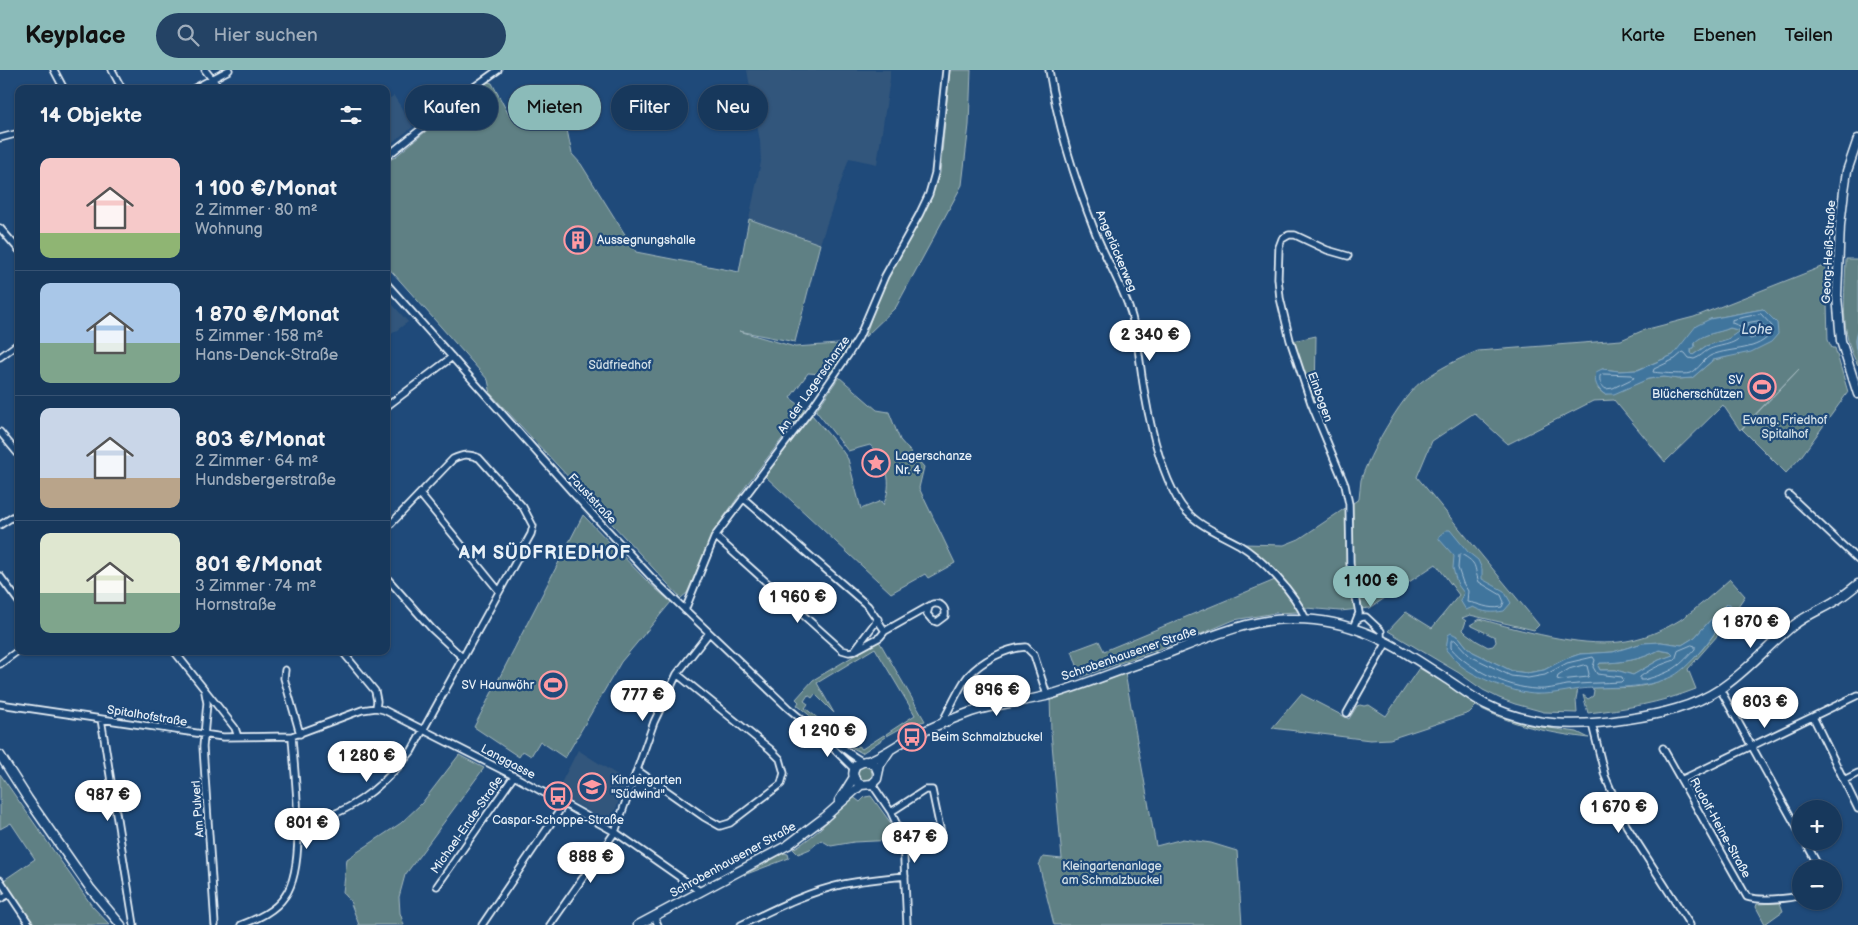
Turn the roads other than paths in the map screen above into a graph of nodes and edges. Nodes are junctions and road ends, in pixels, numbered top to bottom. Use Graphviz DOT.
graph roads {
  1 [pos="54,70"];
  2 [pos="112,70"];
  3 [pos="205,70"];
  4 [pos="229,70"];
  5 [pos="498,70"];
  6 [pos="946,70"];
  7 [pos="1049,70"];
  8 [pos="212,80"];
  9 [pos="62,85"];
  10 [pos="120,85"];
  11 [pos="201,85"];
  12 [pos="216,85"];
  13 [pos="15,135"];
  14 [pos="0,138"];
  15 [pos="1858,139"];
  16 [pos="390,153"];
  17 [pos="1,232"];
  18 [pos="15,246"];
  19 [pos="1348,256"];
  20 [pos="390,287"];
  21 [pos="15,346"];
  22 [pos="0,357"];
  23 [pos="452,357"];
  24 [pos="1858,394"];
  25 [pos="390,404"];
  26 [pos="0,432"];
  27 [pos="15,450"];
  28 [pos="420,494"];
  29 [pos="1789,495"];
  30 [pos="743,498"];
  31 [pos="15,516"];
  32 [pos="0,525"];
  33 [pos="390,525"];
  34 [pos="716,536"];
  35 [pos="1858,560"];
  36 [pos="0,576"];
  37 [pos="390,581"];
  38 [pos="1858,584"];
  39 [pos="499,591"];
  40 [pos="15,597"];
  41 [pos="929,607"];
  42 [pos="685,610"];
  43 [pos="878,619"];
  44 [pos="1306,619"];
  45 [pos="1355,624"];
  46 [pos="885,631"];
  47 [pos="709,633"];
  48 [pos="1384,641"];
  49 [pos="854,650"];
  50 [pos="15,653"];
  51 [pos="177,655"];
  52 [pos="345,655"];
  53 [pos="462,657"];
  54 [pos="0,664"];
  55 [pos="285,670"];
  56 [pos="677,674"];
  57 [pos="1720,689"];
  58 [pos="205,692"];
  59 [pos="1048,695"];
  60 [pos="1858,695"];
  61 [pos="0,704"];
  62 [pos="376,708"];
  63 [pos="1347,713"];
  64 [pos="1813,717"];
  65 [pos="101,719"];
  66 [pos="941,724"];
  67 [pos="1592,724"];
  68 [pos="424,730"];
  69 [pos="300,734"];
  70 [pos="819,734"];
  71 [pos="203,735"];
  72 [pos="292,736"];
  73 [pos="238,737"];
  74 [pos="1752,746"];
  75 [pos="1663,748"];
  76 [pos="890,750"];
  77 [pos="0,755"];
  78 [pos="865,761"];
  79 [pos="637,770"];
  80 [pos="878,772"];
  81 [pos="854,773"];
  82 [pos="1858,773"];
  83 [pos="514,776"];
  84 [pos="1681,780"];
  85 [pos="1844,780"];
  86 [pos="872,784"];
  87 [pos="861,785"];
  88 [pos="564,804"];
  89 [pos="834,808"];
  90 [pos="1858,809"];
  91 [pos="891,812"];
  92 [pos="1792,819"];
  93 [pos="297,822"];
  94 [pos="614,832"];
  95 [pos="938,842"];
  96 [pos="905,876"];
  97 [pos="0,880"];
  98 [pos="437,886"];
  99 [pos="701,892"];
  100 [pos="9,894"];
  101 [pos="1792,897"];
  102 [pos="0,899"];
  103 [pos="654,916"];
  104 [pos="30,925"];
  105 [pos="121,925"];
  106 [pos="134,925"];
  107 [pos="215,925"];
  108 [pos="240,925"];
  109 [pos="482,925"];
  110 [pos="550,925"];
  111 [pos="638,925"];
  112 [pos="658,925"];
  113 [pos="741,925"];
  114 [pos="907,925"];
  115 [pos="1690,925"];
  1 -- 9 [label="street"];
  2 -- 10 [label="street"];
  3 -- 8 [label="street"];
  4 -- 8 [label="street"];
  5 -- 16 [label="street"];
  6 -- 30 [label="street, An der Lagerschanze"];
  7 -- 44 [label="street, Angerläckerweg"];
  8 -- 11 [label="street"];
  8 -- 12 [label="street"];
  13 -- 14 [label="street"];
  15 -- 24 [label="street, Georg-Heiß-Straße"];
  17 -- 18 [label="street"];
  19 -- 45 [label="street, Einbogen"];
  20 -- 23 [label="street, Fauststraße"];
  21 -- 22 [label="street"];
  23 -- 25 [label="street"];
  23 -- 42 [label="street, Fauststraße"];
  26 -- 27 [label="street"];
  28 -- 33 [label="street"];
  28 -- 39 [label="street"];
  28 -- 39 [label="street"];
  29 -- 35 [label="street"];
  30 -- 34 [label="street, An der Lagerschanze"];
  30 -- 43 [label="street"];
  31 -- 32 [label="street"];
  34 -- 42 [label="street, An der Lagerschanze"];
  34 -- 49 [label="street"];
  36 -- 40 [label="street"];
  37 -- 53 [label="street"];
  38 -- 57 [label="street, Schrobenhausener Straße"];
  39 -- 53 [label="street"];
  41 -- 46 [label="street"];
  42 -- 47 [label="street, Fauststraße"];
  43 -- 46 [label="street"];
  43 -- 49 [label="street"];
  44 -- 45 [label="street, Schrobenhausener Straße"];
  44 -- 59 [label="street, Schrobenhausener Straße"];
  45 -- 48 [label="street, Schrobenhausener Straße"];
  45 -- 48 [label="street, Schrobenhausener Straße"];
  46 -- 49 [label="street"];
  47 -- 56 [label="street"];
  47 -- 70 [label="street, Fauststraße"];
  48 -- 63 [label="street"];
  48 -- 67 [label="street, Schrobenhausener Straße"];
  50 -- 54 [label="street"];
  51 -- 58 [label="street"];
  52 -- 62 [label="street"];
  53 -- 68 [label="street"];
  55 -- 69 [label="street"];
  56 -- 79 [label="street"];
  56 -- 79 [label="street"];
  57 -- 67 [label="street, Schrobenhausener Straße"];
  57 -- 74 [label="street"];
  58 -- 71 [label="street, Am Pulverl"];
  58 -- 73 [label="street"];
  59 -- 66 [label="street, Schrobenhausener Straße"];
  59 -- 66 [label="street"];
  60 -- 64 [label="street"];
  61 -- 65 [label="street, Spitalhofstraße"];
  62 -- 68 [label="street, Langgasse"];
  62 -- 69 [label="street"];
  64 -- 74 [label="street"];
  64 -- 85 [label="street"];
  65 -- 71 [label="street, Spitalhofstraße"];
  65 -- 106 [label="street"];
  66 -- 76 [label="street, Schrobenhausener Straße"];
  67 -- 115 [label="street"];
  68 -- 83 [label="street, Langgasse"];
  68 -- 93 [label="street"];
  69 -- 72 [label="street"];
  70 -- 78 [label="street, Fauststraße"];
  70 -- 81 [label="street, Fauststraße"];
  71 -- 73 [label="street, Spitalhofstraße"];
  71 -- 107 [label="street, Am Pulverl"];
  72 -- 73 [label="street, Spitalhofstraße"];
  72 -- 93 [label="street"];
  74 -- 84 [label="street"];
  74 -- 92 [label="street"];
  75 -- 84 [label="street, Rudolf-Heine-Straße"];
  76 -- 78 [label="street, Schrobenhausener Straße"];
  76 -- 80 [label="street"];
  77 -- 105 [label="street"];
  78 -- 80 [label="street"];
  78 -- 81 [label="street"];
  79 -- 94 [label="street"];
  80 -- 86 [label="street"];
  81 -- 87 [label="street"];
  81 -- 89 [label="street, Schrobenhausener Straße"];
  82 -- 85 [label="street"];
  83 -- 88 [label="street, Langgasse"];
  83 -- 98 [label="street, Michael-Ende-Straße"];
  84 -- 101 [label="street, Rudolf-Heine-Straße"];
  85 -- 90 [label="street"];
  86 -- 87 [label="street"];
  86 -- 91 [label="street"];
  87 -- 89 [label="street, Schrobenhausener Straße"];
  88 -- 94 [label="street, Langgasse"];
  88 -- 109 [label="street"];
  89 -- 99 [label="street, Schrobenhausener Straße"];
  91 -- 95 [label="street"];
  91 -- 96 [label="street"];
  93 -- 108 [label="street"];
  94 -- 99 [label="street, Langgasse"];
  94 -- 110 [label="street"];
  96 -- 113 [label="street"];
  96 -- 114 [label="street"];
  97 -- 100 [label="street"];
  99 -- 103 [label="street, Schrobenhausener Straße"];
  100 -- 102 [label="street"];
  100 -- 104 [label="street"];
  103 -- 111 [label="street, Schrobenhausener Straße"];
  103 -- 112 [label="street"];
}
